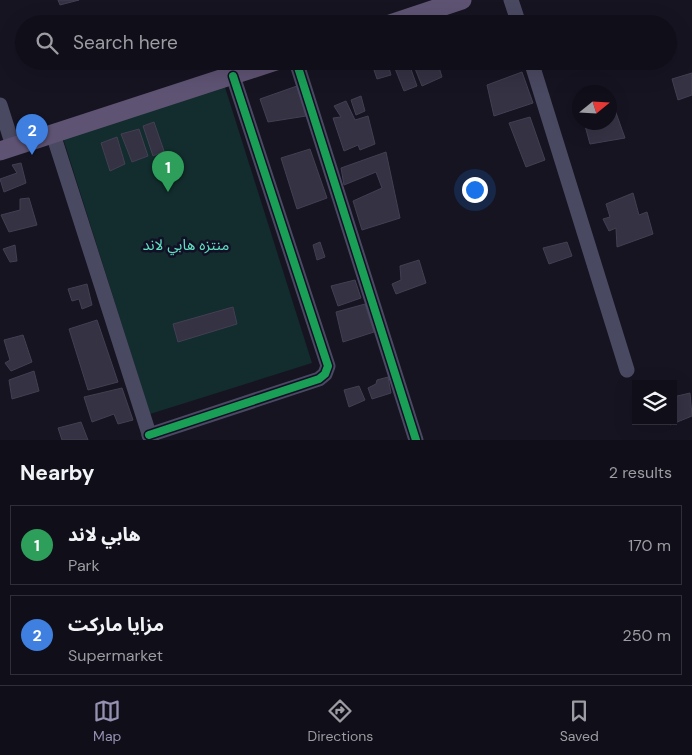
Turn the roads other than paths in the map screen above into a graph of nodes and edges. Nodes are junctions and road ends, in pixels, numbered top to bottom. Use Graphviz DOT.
graph roads {
  1 [pos="462,0"];
  2 [pos="512,0"];
  3 [pos="417,15"];
  4 [pos="516,15"];
  5 [pos="250,70"];
  6 [pos="299,70"];
  7 [pos="534,70"];
  8 [pos="233,76"];
  9 [pos="0,104"];
  10 [pos="52,134"];
  11 [pos="6,148"];
  12 [pos="627,370"];
  13 [pos="150,438"];
  14 [pos="416,440"];
  1 -- 3 [label="main road"];
  2 -- 4 [label="street"];
  5 -- 8 [label="main road"];
  6 -- 14 [label="street"];
  7 -- 12 [label="street"];
  8 -- 10 [label="main road"];
  8 -- 13 [label="street"];
  9 -- 11 [label="street"];
  10 -- 11 [label="main road"];
  10 -- 13 [label="street"];
}
